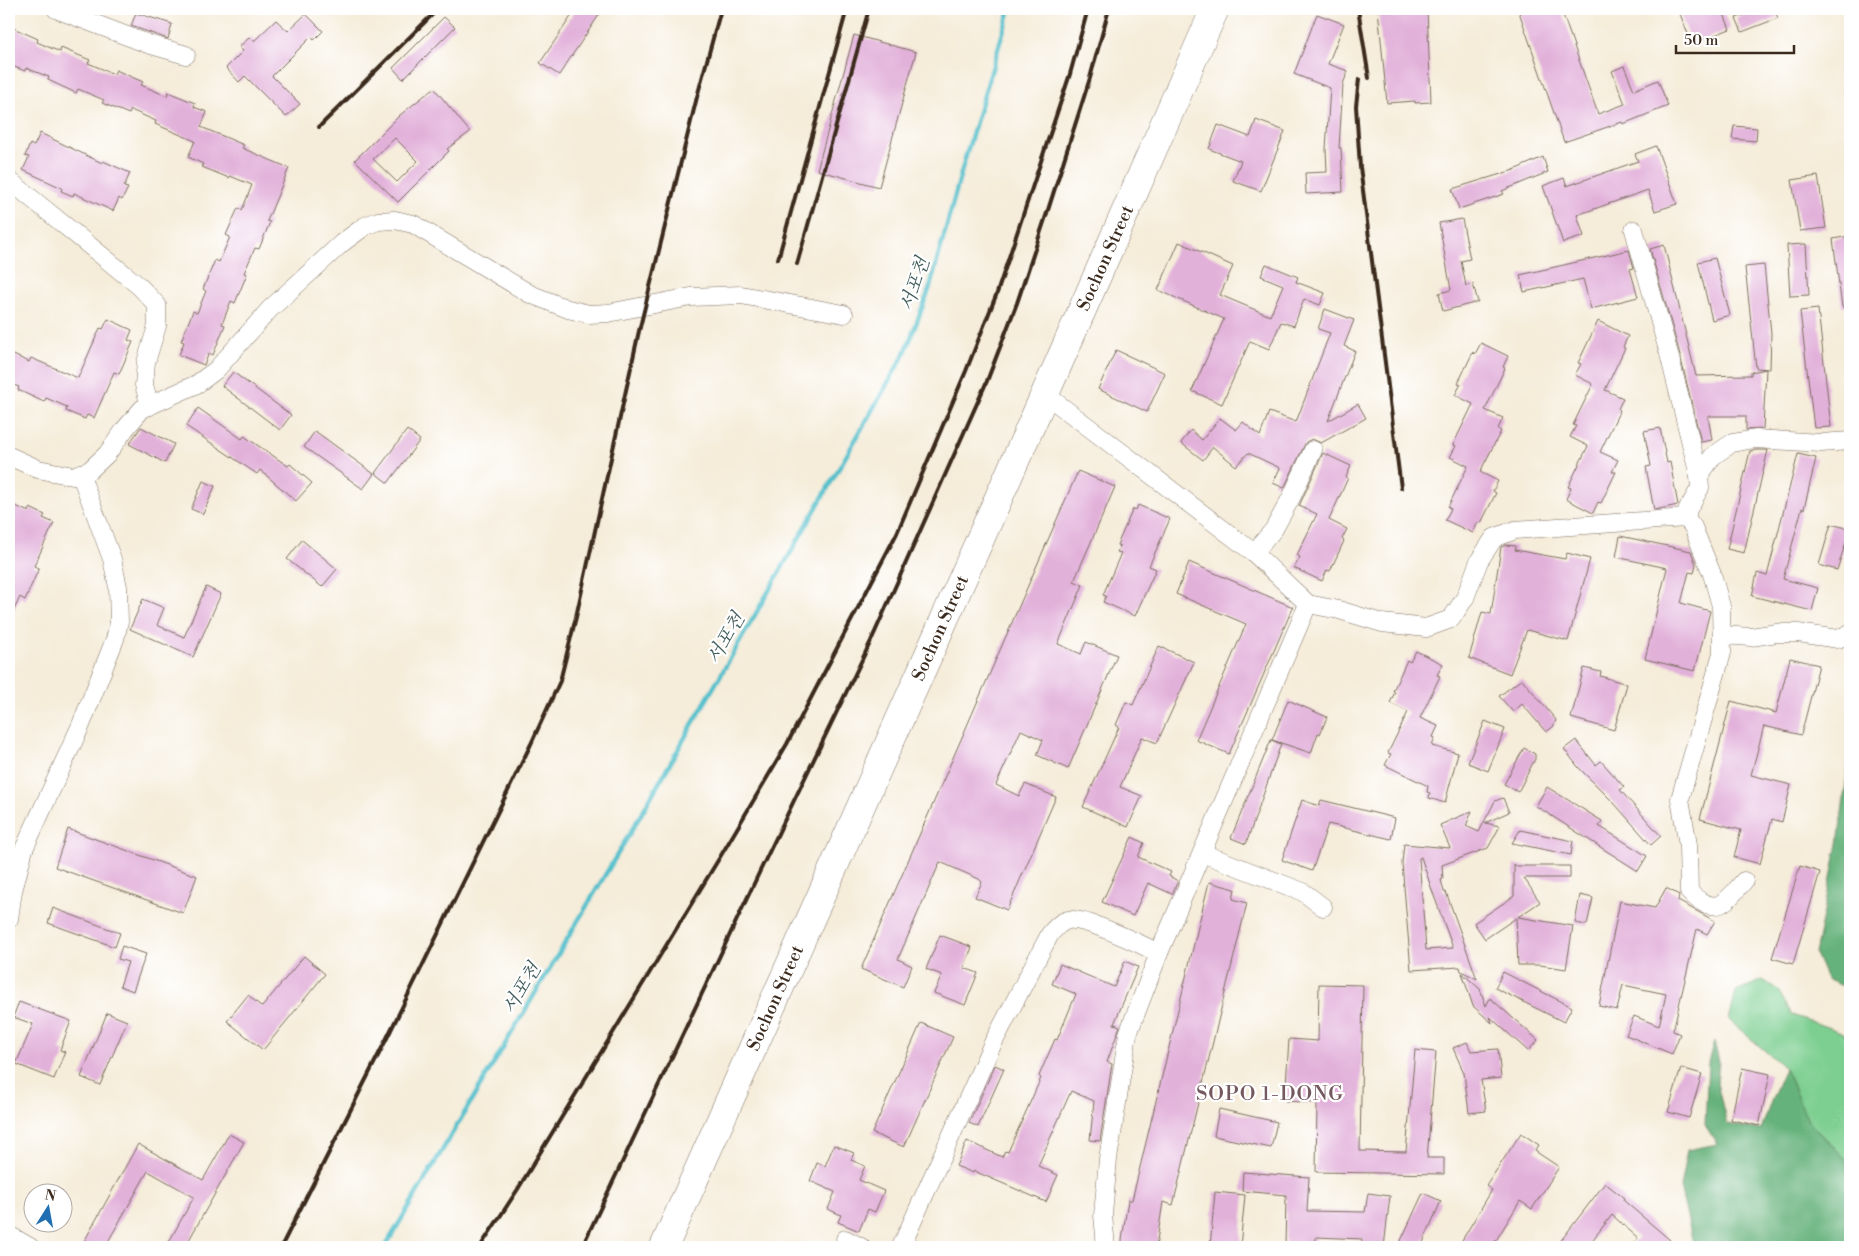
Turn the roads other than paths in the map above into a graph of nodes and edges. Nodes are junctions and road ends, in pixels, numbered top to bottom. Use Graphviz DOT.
graph roads {
  1 [pos="56,9"];
  2 [pos="1215,9"];
  3 [pos="186,55"];
  4 [pos="9,180"];
  5 [pos="1634,230"];
  6 [pos="844,314"];
  7 [pos="1046,394"];
  8 [pos="150,406"];
  9 [pos="1850,441"];
  10 [pos="1313,450"];
  11 [pos="9,456"];
  12 [pos="80,473"];
  13 [pos="1699,476"];
  14 [pos="1686,518"];
  15 [pos="1254,553"];
  16 [pos="1308,604"];
  17 [pos="1850,633"];
  18 [pos="1722,635"];
  19 [pos="1202,853"];
  20 [pos="1744,881"];
  21 [pos="1323,907"];
  22 [pos="9,920"];
  23 [pos="1160,953"];
  24 [pos="9,1236"];
  25 [pos="845,1239"];
  26 [pos="30,1247"];
  27 [pos="664,1247"];
  28 [pos="861,1247"];
  29 [pos="901,1247"];
  30 [pos="1106,1247"];
  1 -- 3 [label="street"];
  2 -- 7 [label="main road, Sochon Street"];
  4 -- 8 [label="street"];
  5 -- 13 [label="street"];
  6 -- 8 [label="street"];
  7 -- 15 [label="street"];
  7 -- 27 [label="main road, Sochon Street"];
  8 -- 12 [label="street"];
  9 -- 13 [label="street"];
  10 -- 15 [label="street"];
  11 -- 12 [label="street"];
  12 -- 22 [label="street"];
  13 -- 14 [label="street"];
  14 -- 16 [label="street"];
  14 -- 18 [label="street"];
  15 -- 16 [label="street"];
  16 -- 19 [label="street"];
  17 -- 18 [label="street"];
  18 -- 20 [label="street"];
  19 -- 21 [label="street"];
  19 -- 23 [label="street"];
  23 -- 29 [label="street"];
  23 -- 30 [label="street"];
  24 -- 26 [label="street"];
  25 -- 28 [label="street"];
}
